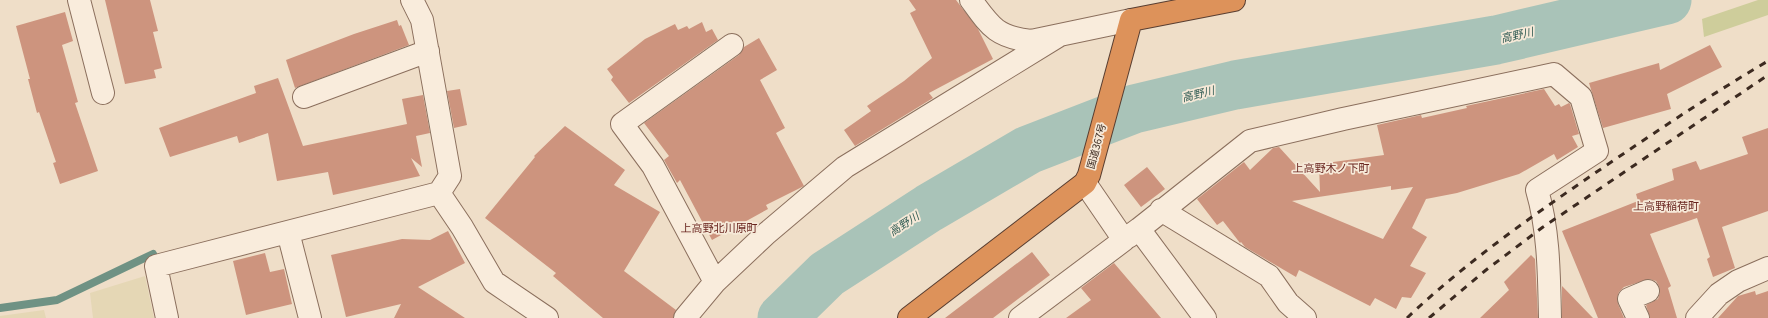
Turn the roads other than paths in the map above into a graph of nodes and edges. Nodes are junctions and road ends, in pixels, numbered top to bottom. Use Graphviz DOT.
graph roads {
  1 [pos="78,0"];
  2 [pos="412,0"];
  3 [pos="970,0"];
  4 [pos="1234,0"];
  5 [pos="1131,20"];
  6 [pos="1060,35"];
  7 [pos="732,45"];
  8 [pos="428,51"];
  9 [pos="103,93"];
  10 [pos="304,97"];
  11 [pos="1087,179"];
  12 [pos="439,193"];
  13 [pos="1161,210"];
  14 [pos="288,232"];
  15 [pos="1131,235"];
  16 [pos="1768,268"];
  17 [pos="715,282"];
  18 [pos="1648,291"];
  19 [pos="1300,317"];
  20 [pos="167,318"];
  21 [pos="310,318"];
  22 [pos="547,318"];
  23 [pos="685,318"];
  24 [pos="909,318"];
  25 [pos="1020,318"];
  26 [pos="1205,318"];
  27 [pos="1550,318"];
  28 [pos="1638,318"];
  29 [pos="1697,318"];
  1 -- 9 [label="street"];
  2 -- 8 [label="street"];
  3 -- 6 [label="street"];
  4 -- 5 [label="highway"];
  5 -- 6 [label="street"];
  5 -- 11 [label="highway, 国道367号"];
  6 -- 17 [label="street"];
  7 -- 17 [label="street"];
  8 -- 10 [label="street"];
  8 -- 12 [label="street"];
  11 -- 15 [label="street"];
  11 -- 24 [label="highway"];
  12 -- 14 [label="street"];
  12 -- 22 [label="street"];
  13 -- 15 [label="street"];
  13 -- 19 [label="street"];
  13 -- 27 [label="street"];
  14 -- 20 [label="street"];
  14 -- 21 [label="street"];
  15 -- 25 [label="street"];
  15 -- 26 [label="street"];
  16 -- 29 [label="street"];
  17 -- 23 [label="street"];
  18 -- 28 [label="street"];
}
